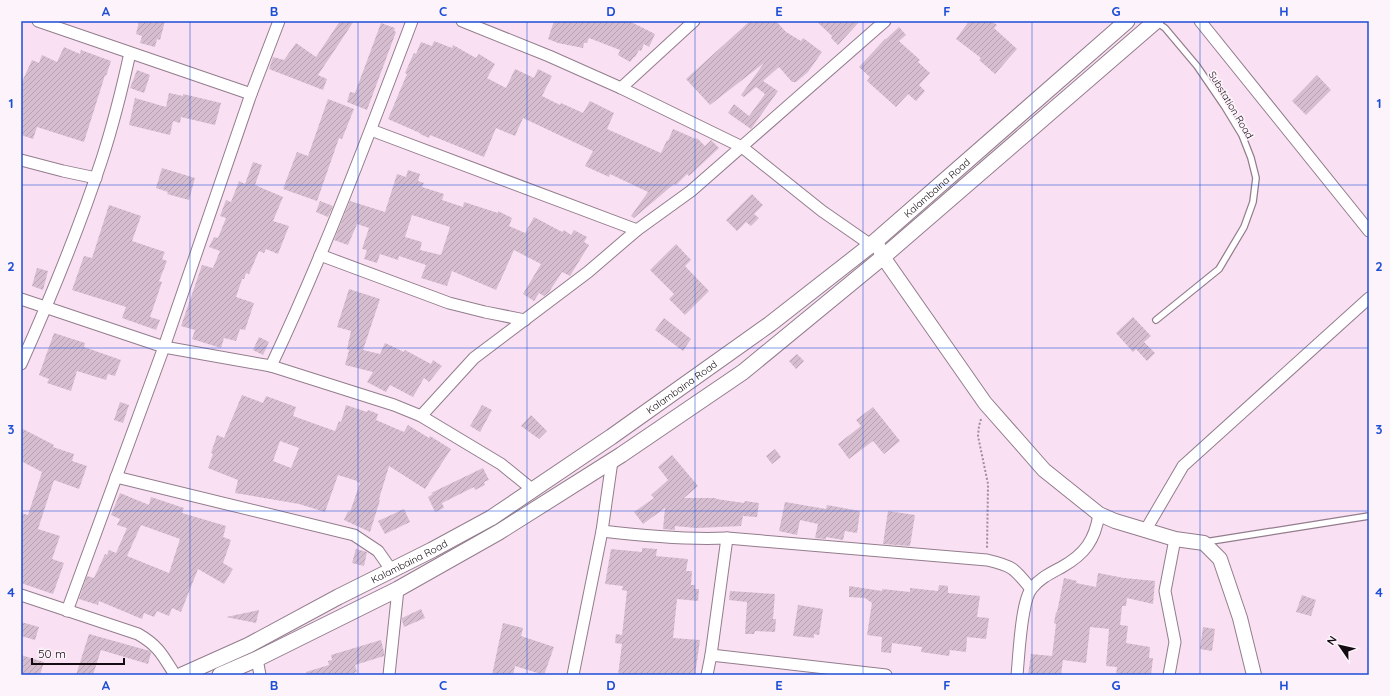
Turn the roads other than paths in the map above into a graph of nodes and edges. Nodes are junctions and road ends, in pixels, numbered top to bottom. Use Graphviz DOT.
graph roads {
  1 [pos="38,21"];
  2 [pos="279,21"];
  3 [pos="412,21"];
  4 [pos="462,21"];
  5 [pos="694,21"];
  6 [pos="884,21"];
  7 [pos="1127,21"];
  8 [pos="1155,21"];
  9 [pos="1200,21"];
  10 [pos="130,53"];
  11 [pos="621,88"];
  12 [pos="251,94"];
  13 [pos="371,130"];
  14 [pos="742,147"];
  15 [pos="21,160"];
  16 [pos="96,178"];
  17 [pos="637,230"];
  18 [pos="1369,231"];
  19 [pos="873,243"];
  20 [pos="320,255"];
  21 [pos="883,256"];
  22 [pos="1369,298"];
  23 [pos="21,299"];
  24 [pos="46,308"];
  25 [pos="525,320"];
  26 [pos="1156,320"];
  27 [pos="164,347"];
  28 [pos="21,364"];
  29 [pos="271,366"];
  30 [pos="421,416"];
  31 [pos="612,461"];
  32 [pos="116,477"];
  33 [pos="533,490"];
  34 [pos="1099,514"];
  35 [pos="1369,516"];
  36 [pos="602,531"];
  37 [pos="1145,531"];
  38 [pos="727,538"];
  39 [pos="1174,539"];
  40 [pos="1204,543"];
  41 [pos="392,571"];
  42 [pos="398,589"];
  43 [pos="1031,589"];
  44 [pos="21,595"];
  45 [pos="67,611"];
  46 [pos="710,656"];
  47 [pos="257,659"];
  48 [pos="175,675"];
  49 [pos="182,675"];
  50 [pos="220,675"];
  51 [pos="260,675"];
  52 [pos="389,675"];
  53 [pos="573,675"];
  54 [pos="707,675"];
  55 [pos="886,675"];
  56 [pos="1017,675"];
  57 [pos="1169,675"];
  58 [pos="1254,675"];
  1 -- 10 [label="street"];
  2 -- 12 [label="street"];
  3 -- 13 [label="street"];
  4 -- 11 [label="street"];
  5 -- 11 [label="street"];
  6 -- 14 [label="street"];
  7 -- 19 [label="main road, Kalambaina Road"];
  8 -- 21 [label="main road, Kalambaina Road"];
  8 -- 26 [label="lane, Substation Road"];
  9 -- 18 [label="street"];
  10 -- 12 [label="street"];
  10 -- 16 [label="street"];
  11 -- 14 [label="street"];
  12 -- 27 [label="street"];
  13 -- 17 [label="street"];
  13 -- 20 [label="street"];
  14 -- 17 [label="street"];
  14 -- 19 [label="street"];
  15 -- 16 [label="street"];
  16 -- 24 [label="street"];
  17 -- 25 [label="street"];
  19 -- 21 [label="street"];
  19 -- 33 [label="main road, Kalambaina Road"];
  20 -- 25 [label="street"];
  20 -- 29 [label="street"];
  21 -- 31 [label="main road, Kalambaina Road"];
  21 -- 34 [label="street"];
  22 -- 37 [label="street"];
  23 -- 24 [label="street"];
  24 -- 27 [label="street"];
  24 -- 28 [label="street"];
  25 -- 30 [label="street"];
  27 -- 29 [label="street"];
  27 -- 32 [label="street"];
  29 -- 30 [label="street"];
  30 -- 33 [label="street"];
  31 -- 36 [label="street"];
  31 -- 42 [label="main road, Kalambaina Road"];
  32 -- 41 [label="street"];
  32 -- 45 [label="street"];
  33 -- 41 [label="main road, Kalambaina Road"];
  34 -- 37 [label="street"];
  34 -- 43 [label="street"];
  35 -- 40 [label="lane"];
  36 -- 38 [label="street"];
  36 -- 53 [label="street"];
  37 -- 39 [label="street"];
  38 -- 43 [label="street"];
  38 -- 46 [label="street"];
  39 -- 40 [label="street"];
  39 -- 57 [label="street"];
  40 -- 58 [label="street"];
  41 -- 49 [label="main road, Kalambaina Road"];
  42 -- 47 [label="main road, Kalambaina Road"];
  42 -- 52 [label="street"];
  43 -- 56 [label="street"];
  44 -- 45 [label="street"];
  45 -- 48 [label="street"];
  46 -- 54 [label="street"];
  46 -- 55 [label="street"];
  47 -- 50 [label="main road, Kalambaina Road"];
  47 -- 51 [label="street"];
}
